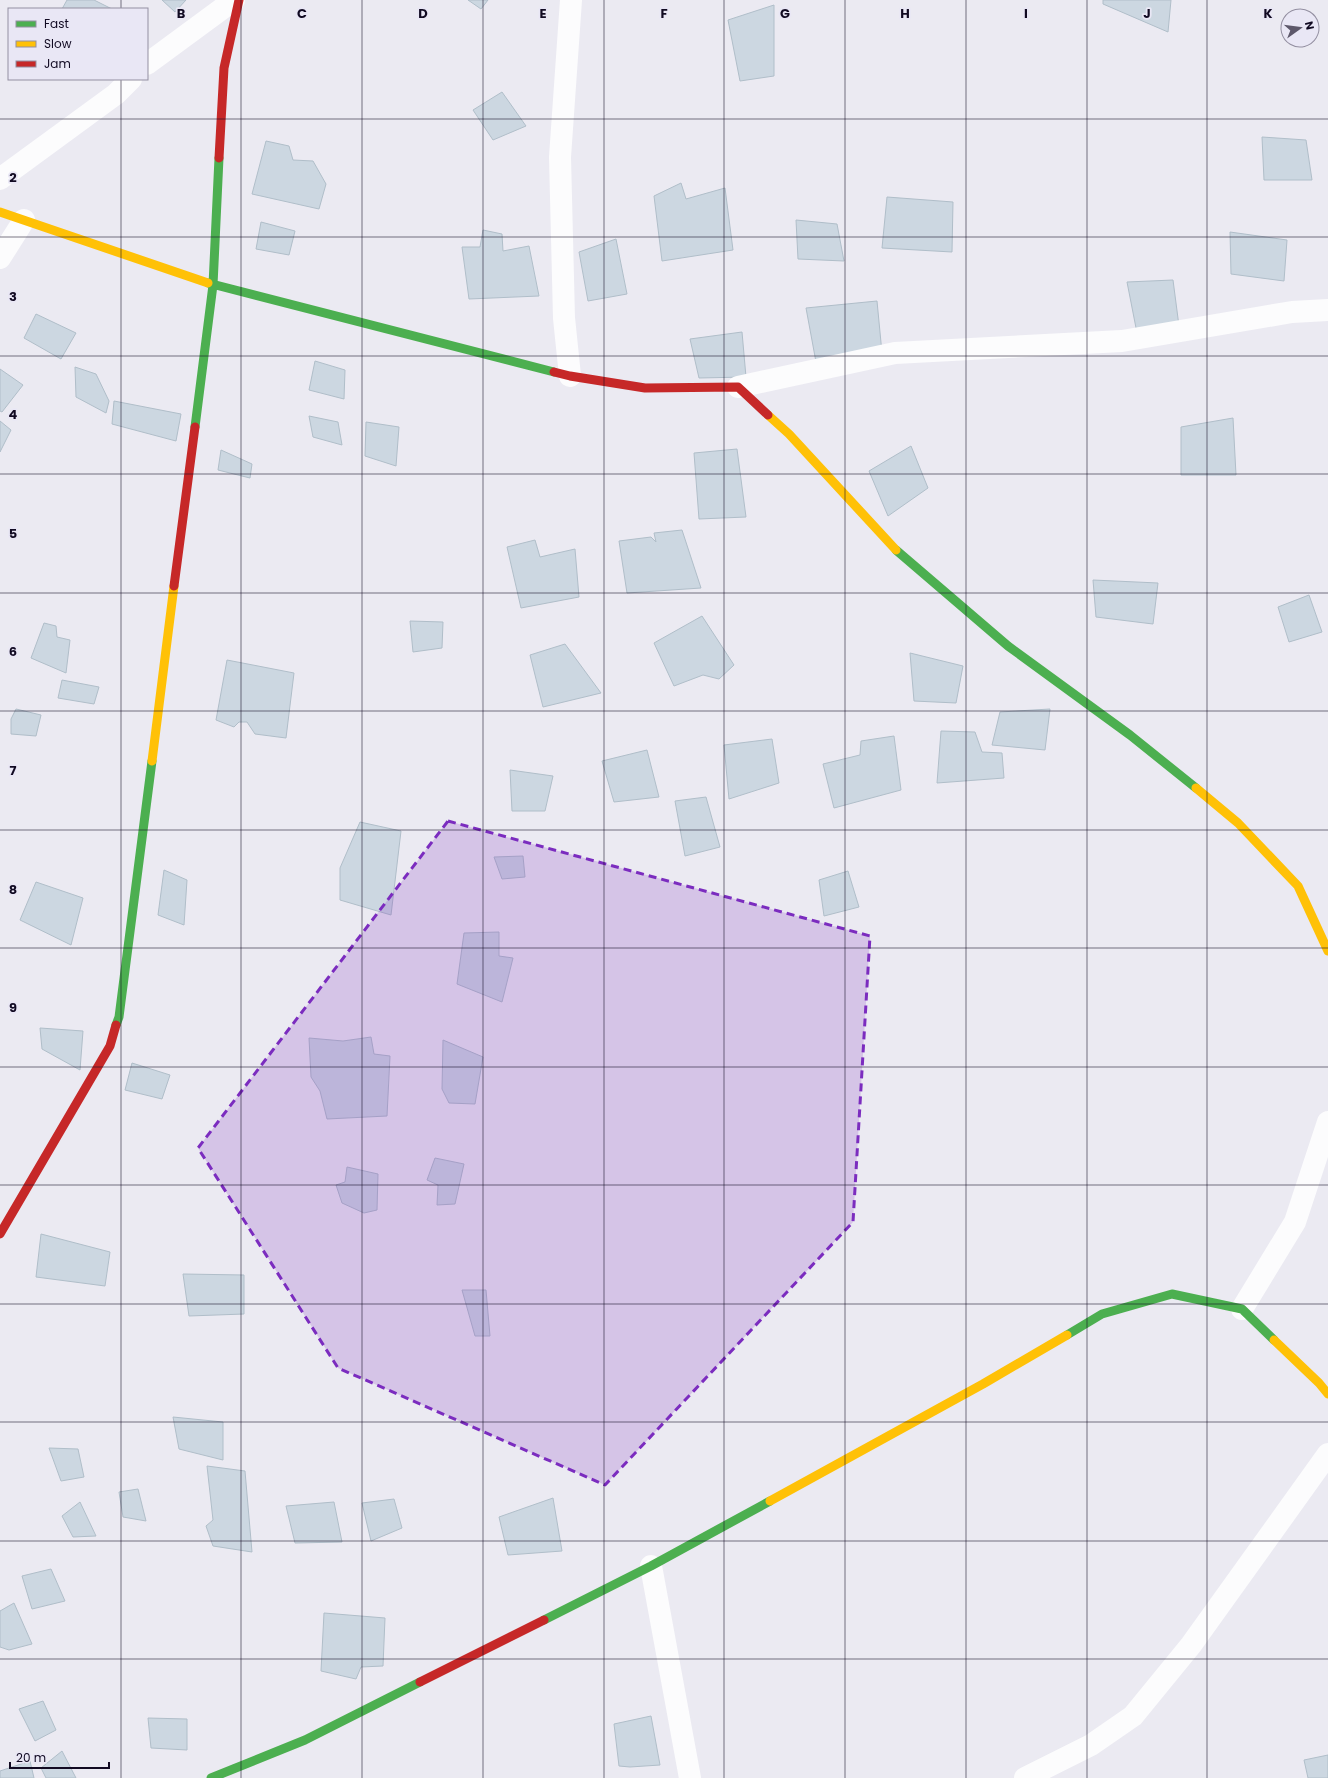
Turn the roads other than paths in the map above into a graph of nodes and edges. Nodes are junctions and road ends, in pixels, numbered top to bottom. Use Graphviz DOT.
graph roads {
  1 [pos="234,0"];
  2 [pos="239,0"];
  3 [pos="571,0"];
  4 [pos="148,63"];
  5 [pos="130,80"];
  6 [pos="0,179"];
  7 [pos="0,212"];
  8 [pos="24,220"];
  9 [pos="0,258"];
  10 [pos="213,285"];
  11 [pos="1328,310"];
  12 [pos="570,376"];
  13 [pos="738,387"];
  14 [pos="1328,951"];
  15 [pos="1328,1122"];
  16 [pos="0,1234"];
  17 [pos="1242,1309"];
  18 [pos="1328,1394"];
  19 [pos="1328,1454"];
  20 [pos="651,1566"];
  21 [pos="211,1778"];
  22 [pos="690,1778"];
  23 [pos="1025,1778"];
  1 -- 4 [label="street"];
  2 -- 10 [label="street"];
  3 -- 12 [label="street"];
  5 -- 6 [label="street"];
  7 -- 8 [label="street"];
  8 -- 9 [label="street"];
  8 -- 10 [label="street"];
  10 -- 12 [label="street"];
  10 -- 16 [label="street"];
  11 -- 13 [label="street"];
  12 -- 13 [label="street"];
  13 -- 14 [label="street"];
  15 -- 17 [label="street"];
  17 -- 18 [label="street"];
  17 -- 20 [label="street"];
  19 -- 23 [label="street"];
  20 -- 21 [label="street"];
  20 -- 22 [label="street"];
}
